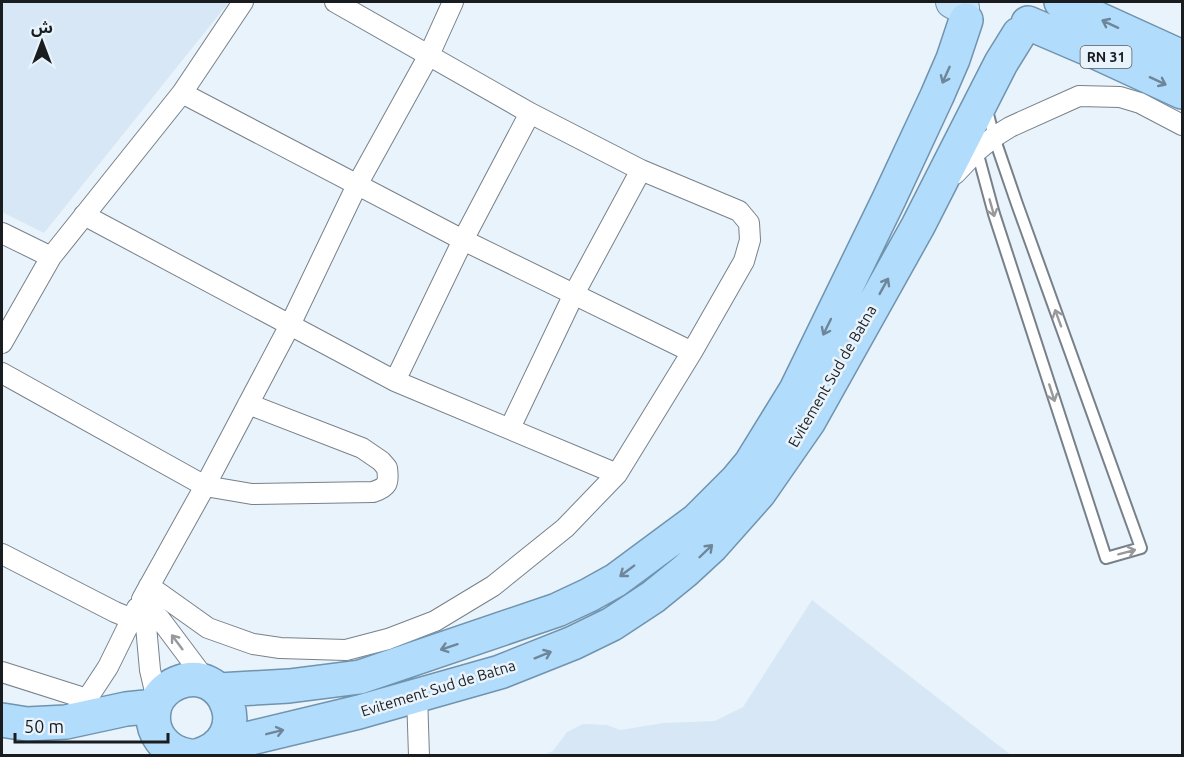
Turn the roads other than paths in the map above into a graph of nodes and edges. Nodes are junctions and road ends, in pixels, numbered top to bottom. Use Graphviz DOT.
graph roads {
  1 [pos="243,2"];
  2 [pos="335,2"];
  3 [pos="453,2"];
  4 [pos="1061,2"];
  5 [pos="961,8"];
  6 [pos="1026,20"];
  7 [pos="429,55"];
  8 [pos="1182,57"];
  9 [pos="1182,92"];
  10 [pos="182,93"];
  11 [pos="984,97"];
  12 [pos="530,113"];
  13 [pos="1182,125"];
  14 [pos="994,137"];
  15 [pos="977,151"];
  16 [pos="641,170"];
  17 [pos="357,185"];
  18 [pos="931,200"];
  19 [pos="84,215"];
  20 [pos="2,232"];
  21 [pos="463,240"];
  22 [pos="51,257"];
  23 [pos="574,294"];
  24 [pos="290,325"];
  25 [pos="2,343"];
  26 [pos="692,352"];
  27 [pos="2,374"];
  28 [pos="395,381"];
  29 [pos="248,404"];
  30 [pos="510,428"];
  31 [pos="617,474"];
  32 [pos="205,486"];
  33 [pos="2,554"];
  34 [pos="142,602"];
  35 [pos="2,672"];
  36 [pos="214,687"];
  37 [pos="417,695"];
  38 [pos="156,703"];
  39 [pos="76,710"];
  40 [pos="2,720"];
  41 [pos="202,752"];
  42 [pos="183,755"];
  43 [pos="175,756"];
  44 [pos="419,756"];
  1 -- 10 [label="street"];
  2 -- 7 [label="street"];
  3 -- 7 [label="street"];
  8 -- 4 [label="highway, RN 31, one-way"];
  5 -- 6 [label="highway"];
  5 -- 36 [label="highway, Evitement Sud de Batna, one-way"];
  6 -- 9 [label="highway, RN 31, one-way"];
  6 -- 11 [label="highway, Evitement Sud de Batna"];
  7 -- 12 [label="street"];
  7 -- 17 [label="street"];
  10 -- 17 [label="street"];
  10 -- 19 [label="street"];
  11 -- 14 [label="lane"];
  11 -- 18 [label="highway, Evitement Sud de Batna"];
  12 -- 16 [label="street"];
  12 -- 21 [label="street"];
  13 -- 14 [label="street"];
  14 -- 15 [label="street"];
  15 -- 14 [label="lane, one-way"];
  15 -- 18 [label="street"];
  16 -- 23 [label="street"];
  16 -- 26 [label="street"];
  17 -- 21 [label="street"];
  17 -- 24 [label="street"];
  37 -- 18 [label="highway, Evitement Sud de Batna, one-way"];
  19 -- 22 [label="street"];
  19 -- 24 [label="street"];
  20 -- 22 [label="street"];
  21 -- 23 [label="street"];
  21 -- 28 [label="street"];
  22 -- 25 [label="street"];
  23 -- 26 [label="street"];
  23 -- 30 [label="street"];
  24 -- 28 [label="street"];
  24 -- 29 [label="street"];
  26 -- 31 [label="street"];
  27 -- 32 [label="street"];
  28 -- 30 [label="street"];
  29 -- 32 [label="street"];
  29 -- 32 [label="street"];
  30 -- 31 [label="street"];
  31 -- 34 [label="street"];
  32 -- 34 [label="street"];
  33 -- 34 [label="street"];
  36 -- 34 [label="street, one-way"];
  34 -- 38 [label="street"];
  34 -- 39 [label="street"];
  35 -- 39 [label="street"];
  36 -- 38 [label="highway"];
  36 -- 41 [label="highway"];
  41 -- 37 [label="highway, Evitement Sud de Batna, one-way"];
  37 -- 44 [label="street"];
  38 -- 39 [label="highway"];
  38 -- 42 [label="highway"];
  39 -- 40 [label="highway"];
  41 -- 42 [label="highway"];
  42 -- 43 [label="highway"];
}
